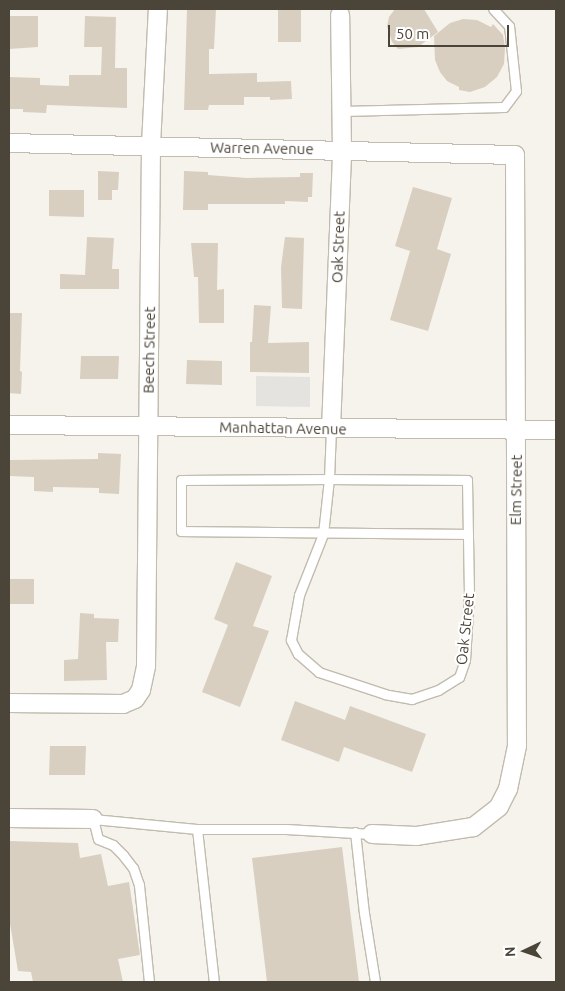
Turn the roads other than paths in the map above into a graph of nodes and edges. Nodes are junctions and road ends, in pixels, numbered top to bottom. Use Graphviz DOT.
graph roads {
  1 [pos="158,9"];
  2 [pos="493,9"];
  3 [pos="340,12"];
  4 [pos="342,111"];
  5 [pos="9,143"];
  6 [pos="151,145"];
  7 [pos="342,150"];
  8 [pos="515,155"];
  9 [pos="9,425"];
  10 [pos="148,425"];
  11 [pos="331,429"];
  12 [pos="517,430"];
  13 [pos="556,430"];
  14 [pos="329,479"];
  15 [pos="323,534"];
  16 [pos="468,534"];
  17 [pos="9,704"];
  18 [pos="9,818"];
  19 [pos="92,819"];
  20 [pos="197,829"];
  21 [pos="363,833"];
  22 [pos="149,982"];
  23 [pos="214,982"];
  24 [pos="375,982"];
  1 -- 6 [label="street, Beech Street"];
  2 -- 4 [label="lane"];
  3 -- 4 [label="street, Oak Street"];
  4 -- 7 [label="street, Oak Street"];
  5 -- 6 [label="street, Warren Avenue"];
  6 -- 7 [label="street, Warren Avenue"];
  6 -- 10 [label="street, Beech Street"];
  7 -- 8 [label="street, Warren Avenue"];
  7 -- 11 [label="street, Oak Street"];
  8 -- 12 [label="street, Elm Street"];
  9 -- 10 [label="street, Manhattan Avenue"];
  10 -- 11 [label="street, Manhattan Avenue"];
  10 -- 17 [label="street, Beech Street"];
  11 -- 12 [label="street, Manhattan Avenue"];
  11 -- 14 [label="lane, Oak Street"];
  12 -- 13 [label="street, Manhattan Avenue"];
  12 -- 21 [label="street, Elm Street"];
  14 -- 15 [label="lane, Oak Street"];
  14 -- 15 [label="lane"];
  14 -- 16 [label="lane, Oak Street"];
  15 -- 16 [label="lane"];
  15 -- 16 [label="lane, Oak Street"];
  18 -- 19 [label="street"];
  19 -- 20 [label="lane"];
  19 -- 22 [label="lane"];
  20 -- 21 [label="lane"];
  20 -- 23 [label="lane"];
  21 -- 24 [label="lane"];
}
